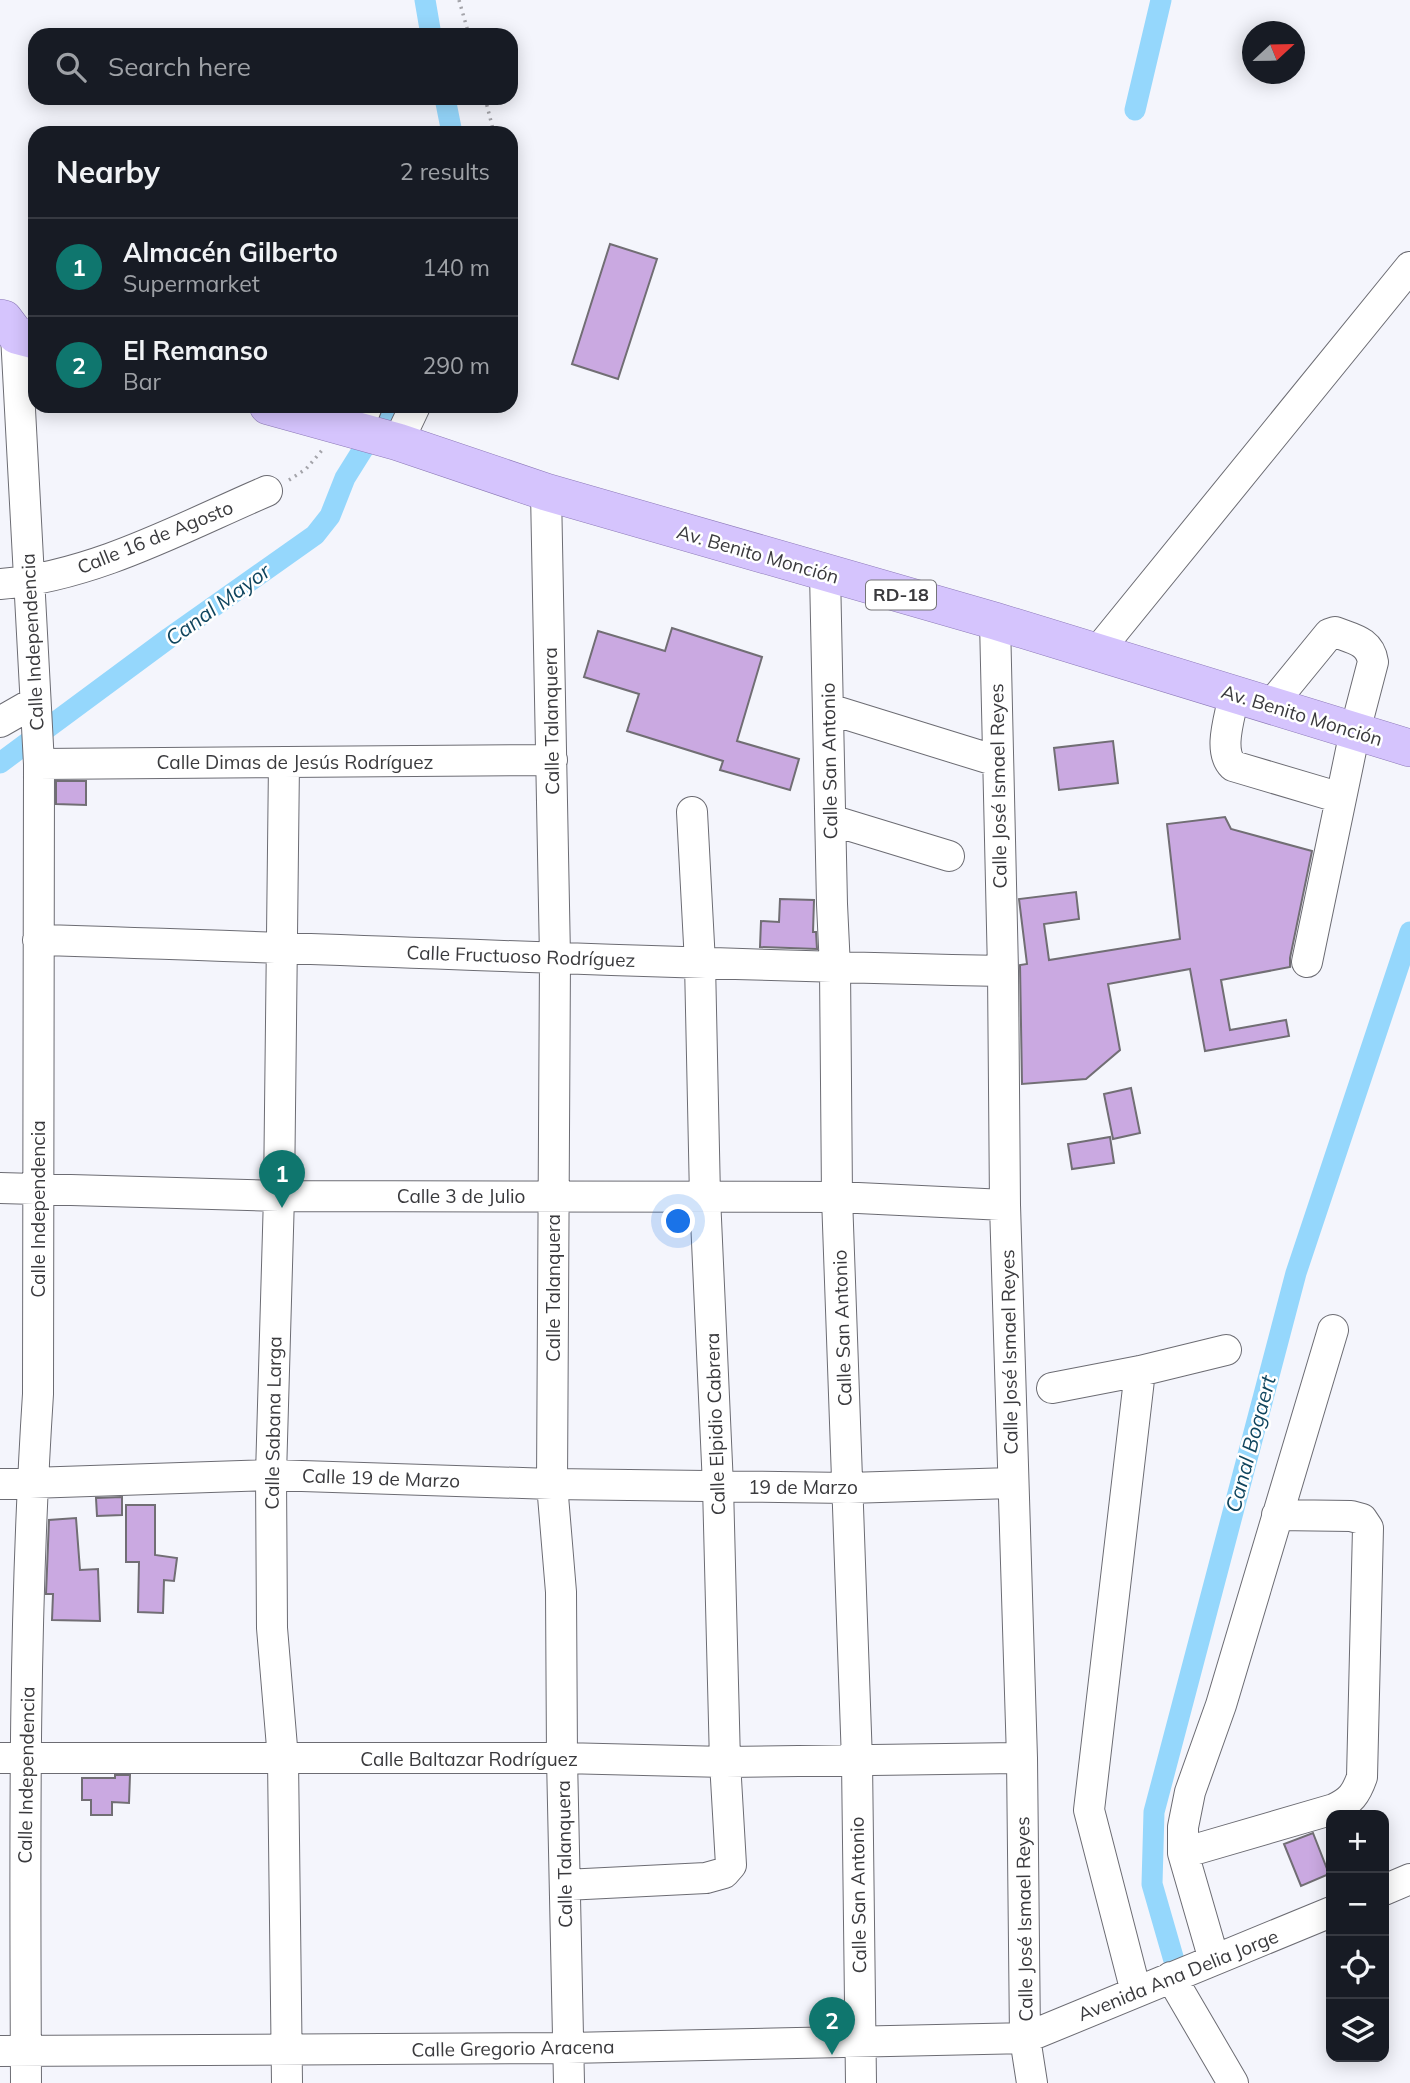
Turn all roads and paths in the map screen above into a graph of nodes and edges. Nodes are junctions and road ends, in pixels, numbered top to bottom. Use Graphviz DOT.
graph roads {
  1 [pos="459,0"];
  2 [pos="466,28"];
  3 [pos="487,105"];
  4 [pos="492,126"];
  5 [pos="1410,267"];
  6 [pos="13,335"];
  7 [pos="303,413"];
  8 [pos="411,413"];
  9 [pos="352,423"];
  10 [pos="395,441"];
  11 [pos="267,491"];
  12 [pos="546,492"];
  13 [pos="825,573"];
  14 [pos="15,583"];
  15 [pos="995,621"];
  16 [pos="1097,652"];
  17 [pos="1234,694"];
  18 [pos="1271,705"];
  19 [pos="35,708"];
  20 [pos="829,709"];
  21 [pos="0,722"];
  22 [pos="1355,731"];
  23 [pos="1410,748"];
  24 [pos="552,760"];
  25 [pos="39,761"];
  26 [pos="997,761"];
  27 [pos="284,762"];
  28 [pos="1341,798"];
  29 [pos="692,812"];
  30 [pos="831,820"];
  31 [pos="949,856"];
  32 [pos="38,940"];
  33 [pos="283,947"];
  34 [pos="555,957"];
  35 [pos="1307,962"];
  36 [pos="700,963"];
  37 [pos="835,968"];
  38 [pos="1003,971"];
  39 [pos="0,1188"];
  40 [pos="38,1188"];
  41 [pos="279,1196"];
  42 [pos="553,1196"];
  43 [pos="705,1197"];
  44 [pos="837,1198"];
  45 [pos="1005,1205"];
  46 [pos="1333,1330"];
  47 [pos="1226,1350"];
  48 [pos="1140,1371"];
  49 [pos="1052,1388"];
  50 [pos="271,1475"];
  51 [pos="1012,1483"];
  52 [pos="0,1484"];
  53 [pos="552,1484"];
  54 [pos="32,1485"];
  55 [pos="718,1486"];
  56 [pos="848,1488"];
  57 [pos="1277,1515"];
  58 [pos="12,1758"];
  59 [pos="562,1758"];
  60 [pos="1022,1758"];
  61 [pos="283,1759"];
  62 [pos="857,1761"];
  63 [pos="725,1762"];
  64 [pos="1183,1853"];
  65 [pos="1410,1879"];
  66 [pos="565,1885"];
  67 [pos="1389,1888"];
  68 [pos="1326,1914"];
  69 [pos="1214,1960"];
  70 [pos="1171,1978"];
  71 [pos="1136,1992"];
  72 [pos="1025,2038"];
  73 [pos="860,2040"];
  74 [pos="568,2048"];
  75 [pos="286,2049"];
  76 [pos="13,2051"];
  77 [pos="26,2083"];
  78 [pos="286,2083"];
  79 [pos="569,2083"];
  80 [pos="861,2083"];
  81 [pos="1032,2083"];
  82 [pos="1233,2083"];
  1 -- 2 [label="path"];
  3 -- 4 [label="path"];
  5 -- 16 [label="street"];
  6 -- 14 [label="street, Calle Independencia"];
  7 -- 9 [label="main road, Av. Benito Monción / RD-18"];
  8 -- 10 [label="street"];
  9 -- 10 [label="main road, Av. Benito Monción / RD-18"];
  9 -- 11 [label="path"];
  10 -- 12 [label="main road, Av. Benito Monción / RD-18"];
  11 -- 14 [label="street, Calle 16 de Agosto"];
  12 -- 13 [label="main road, Av. Benito Monción / RD-18"];
  12 -- 24 [label="street, Calle Talanquera"];
  13 -- 15 [label="main road, Av. Benito Monción / RD-18"];
  13 -- 20 [label="street, Calle San Antonio"];
  14 -- 19 [label="street, Calle Independencia"];
  15 -- 16 [label="main road, Av. Benito Monción / RD-18"];
  15 -- 26 [label="street, Calle José Ismael Reyes"];
  16 -- 17 [label="main road, Av. Benito Monción / RD-18"];
  17 -- 18 [label="main road, Av. Benito Monción / RD-18"];
  17 -- 28 [label="street"];
  18 -- 22 [label="main road, Av. Benito Monción / RD-18"];
  18 -- 22 [label="street"];
  19 -- 21 [label="street"];
  19 -- 25 [label="street, Calle Independencia"];
  20 -- 26 [label="street"];
  20 -- 30 [label="street, Calle San Antonio"];
  22 -- 23 [label="main road, Av. Benito Monción / RD-18"];
  22 -- 28 [label="street"];
  24 -- 27 [label="street, Calle Dimas de Jesús Rodríguez"];
  24 -- 34 [label="street, Calle Talanquera"];
  25 -- 27 [label="street, Calle Dimas de Jesús Rodríguez"];
  25 -- 32 [label="street, Calle Independencia"];
  26 -- 38 [label="street, Calle José Ismael Reyes"];
  27 -- 33 [label="street, Calle Sabana Larga"];
  28 -- 35 [label="street"];
  29 -- 36 [label="street, Calle Elpidio Cabrera"];
  30 -- 31 [label="street"];
  30 -- 37 [label="street, Calle San Antonio"];
  32 -- 33 [label="street, Calle Fructuoso Rodríguez"];
  32 -- 40 [label="street, Calle Independencia"];
  33 -- 34 [label="street, Calle Fructuoso Rodríguez"];
  33 -- 41 [label="street, Calle Sabana Larga"];
  34 -- 36 [label="street, Calle Fructuoso Rodríguez"];
  34 -- 42 [label="street, Calle Talanquera"];
  36 -- 37 [label="street, Calle Fructuoso Rodríguez"];
  36 -- 43 [label="street, Calle Elpidio Cabrera"];
  37 -- 38 [label="street, Calle Fructuoso Rodríguez"];
  37 -- 44 [label="street, Calle San Antonio"];
  38 -- 45 [label="street, Calle José Ismael Reyes"];
  39 -- 40 [label="street, Calle 3 de Julio"];
  40 -- 41 [label="street, Calle 3 de Julio"];
  40 -- 54 [label="street, Calle Independencia"];
  41 -- 42 [label="street, Calle 3 de Julio"];
  41 -- 50 [label="street, Calle Sabana Larga"];
  42 -- 43 [label="street, Calle 3 de Julio"];
  42 -- 53 [label="street, Calle Talanquera"];
  43 -- 44 [label="street, Calle 3 de Julio"];
  43 -- 55 [label="street, Calle Elpidio Cabrera"];
  44 -- 45 [label="street, Calle 3 de Julio"];
  44 -- 56 [label="street, Calle San Antonio"];
  45 -- 51 [label="street, Calle José Ismael Reyes"];
  46 -- 57 [label="street"];
  47 -- 48 [label="street"];
  48 -- 49 [label="street"];
  48 -- 71 [label="street"];
  50 -- 53 [label="street, Calle 19 de Marzo"];
  50 -- 54 [label="street, Calle 19 de Marzo"];
  50 -- 61 [label="street, Calle Sabana Larga"];
  51 -- 56 [label="street, 19 de Marzo"];
  51 -- 60 [label="street, Calle José Ismael Reyes"];
  52 -- 54 [label="street, Calle 19 de Marzo"];
  53 -- 55 [label="street, 19 de Marzo"];
  53 -- 59 [label="street, Calle Talanquera"];
  54 -- 58 [label="street, Calle Independencia"];
  55 -- 56 [label="street, 19 de Marzo"];
  55 -- 63 [label="street, Calle Elpidio Cabrera"];
  56 -- 62 [label="street, Calle San Antonio"];
  57 -- 64 [label="street"];
  57 -- 64 [label="street"];
  58 -- 61 [label="street, Calle Baltazar Rodríguez"];
  58 -- 76 [label="street, Calle Independencia"];
  59 -- 61 [label="street, Calle Baltazar Rodríguez"];
  59 -- 63 [label="street, Calle Baltazar Rodríguez"];
  59 -- 66 [label="street, Calle Talanquera"];
  60 -- 62 [label="street, Calle Baltazar Rodríguez"];
  60 -- 72 [label="street, Calle José Ismael Reyes"];
  61 -- 75 [label="street, Calle Sabana Larga"];
  62 -- 63 [label="street, Calle Baltazar Rodríguez"];
  62 -- 73 [label="street, Calle San Antonio"];
  63 -- 66 [label="street, Calle Elpidio Cabrera"];
  64 -- 69 [label="street"];
  65 -- 67 [label="street"];
  66 -- 74 [label="street, Calle Talanquera"];
  68 -- 69 [label="street, Avenida Ana Delia Jorge"];
  69 -- 70 [label="street, Avenida Ana Delia Jorge"];
  70 -- 71 [label="street, Avenida Ana Delia Jorge"];
  70 -- 82 [label="street"];
  71 -- 72 [label="street, Avenida Ana Delia Jorge"];
  72 -- 73 [label="street, Calle Gregorio Aracena"];
  72 -- 81 [label="street, Calle José Ismael Reyes"];
  73 -- 74 [label="street, Calle Gregorio Aracena"];
  73 -- 80 [label="street, Calle San Antonio"];
  74 -- 75 [label="street, Calle Gregorio Aracena"];
  74 -- 79 [label="street, Calle Talanquera"];
  75 -- 76 [label="street, Calle Gregorio Aracena"];
  75 -- 78 [label="street, Calle Sabana Larga"];
  76 -- 77 [label="street, Calle Independencia"];
}
